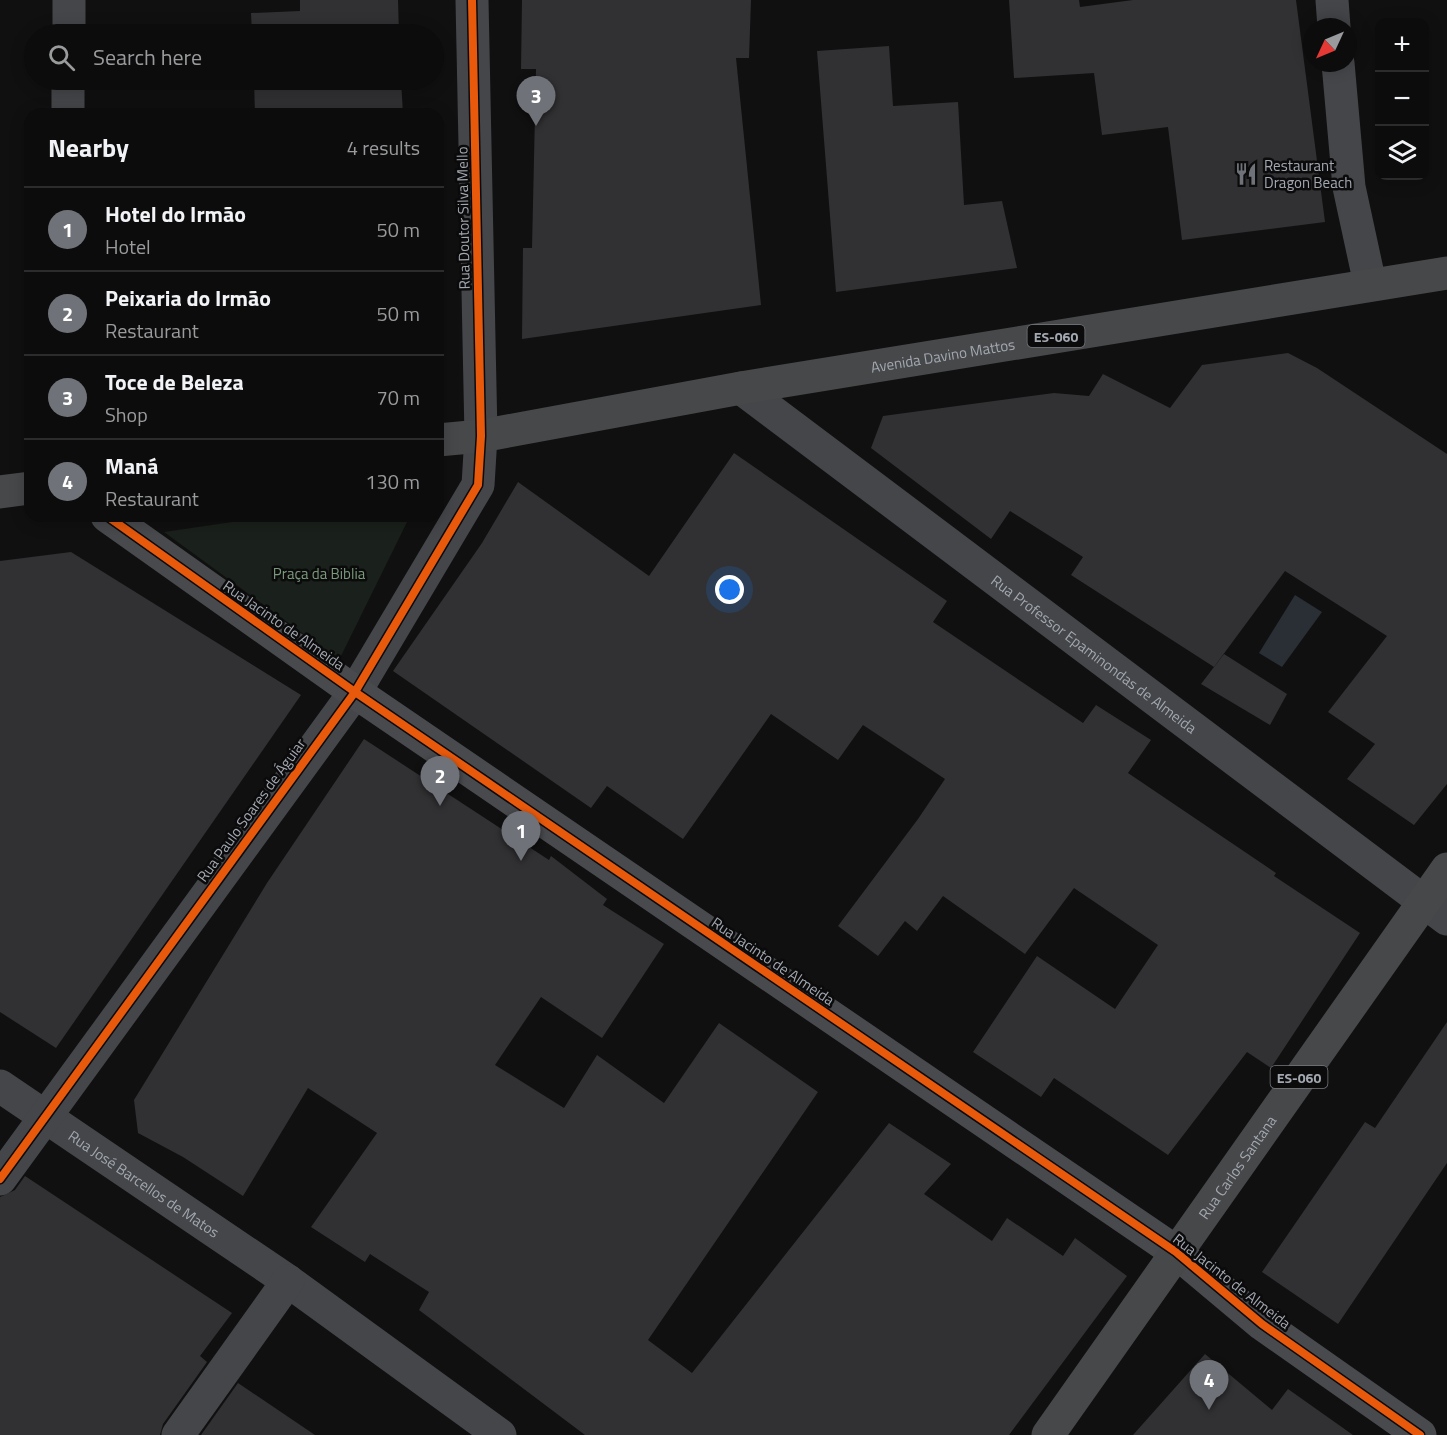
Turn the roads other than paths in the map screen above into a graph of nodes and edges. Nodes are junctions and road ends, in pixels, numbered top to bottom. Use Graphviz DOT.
graph roads {
  1 [pos="69,0"];
  2 [pos="472,0"];
  3 [pos="1332,0"];
  4 [pos="1333,18"];
  5 [pos="69,24"];
  6 [pos="1339,72"];
  7 [pos="68,90"];
  8 [pos="68,108"];
  9 [pos="1447,273"];
  10 [pos="1370,284"];
  11 [pos="741,388"];
  12 [pos="481,436"];
  13 [pos="444,439"];
  14 [pos="24,489"];
  15 [pos="0,492"];
  16 [pos="115,522"];
  17 [pos="355,692"];
  18 [pos="1447,869"];
  19 [pos="1435,910"];
  20 [pos="0,1086"];
  21 [pos="44,1116"];
  22 [pos="0,1179"];
  23 [pos="1176,1252"];
  24 [pos="288,1281"];
  25 [pos="178,1435"];
  26 [pos="500,1435"];
  27 [pos="1048,1435"];
  28 [pos="1420,1435"];
  1 -- 5 [label="street"];
  2 -- 12 [label="street, Rua Doutor Silva Mello"];
  3 -- 4 [label="street"];
  6 -- 10 [label="street"];
  7 -- 8 [label="street"];
  9 -- 10 [label="main road, Avenida Davino Mattos / ES-060"];
  10 -- 11 [label="main road, Avenida Davino Mattos / ES-060"];
  11 -- 12 [label="main road, Avenida Davino Mattos / ES-060"];
  11 -- 19 [label="street, Rua Professor Epaminondas de Almeida"];
  12 -- 13 [label="main road, Avenida Davino Mattos / ES-060"];
  12 -- 17 [label="street, Rua Paulo Soares de Águiar"];
  14 -- 15 [label="main road"];
  16 -- 17 [label="street, Rua Jacinto de Almeida"];
  17 -- 21 [label="street, Rua Paulo Soares de Águiar"];
  17 -- 23 [label="street, Rua Jacinto de Almeida"];
  18 -- 19 [label="main road, Rua Carlos Santana / ES-060"];
  19 -- 23 [label="main road, Rua Carlos Santana / ES-060"];
  20 -- 21 [label="street, Rua José Barcellos de Matos"];
  21 -- 22 [label="street, Rua Paulo Soares de Águiar"];
  21 -- 24 [label="street, Rua José Barcellos de Matos"];
  23 -- 27 [label="main road, Rua Carlos Santana / ES-060"];
  23 -- 28 [label="street, Rua Jacinto de Almeida"];
  24 -- 25 [label="street"];
  24 -- 26 [label="street, Rua José Barcellos de Matos"];
}
